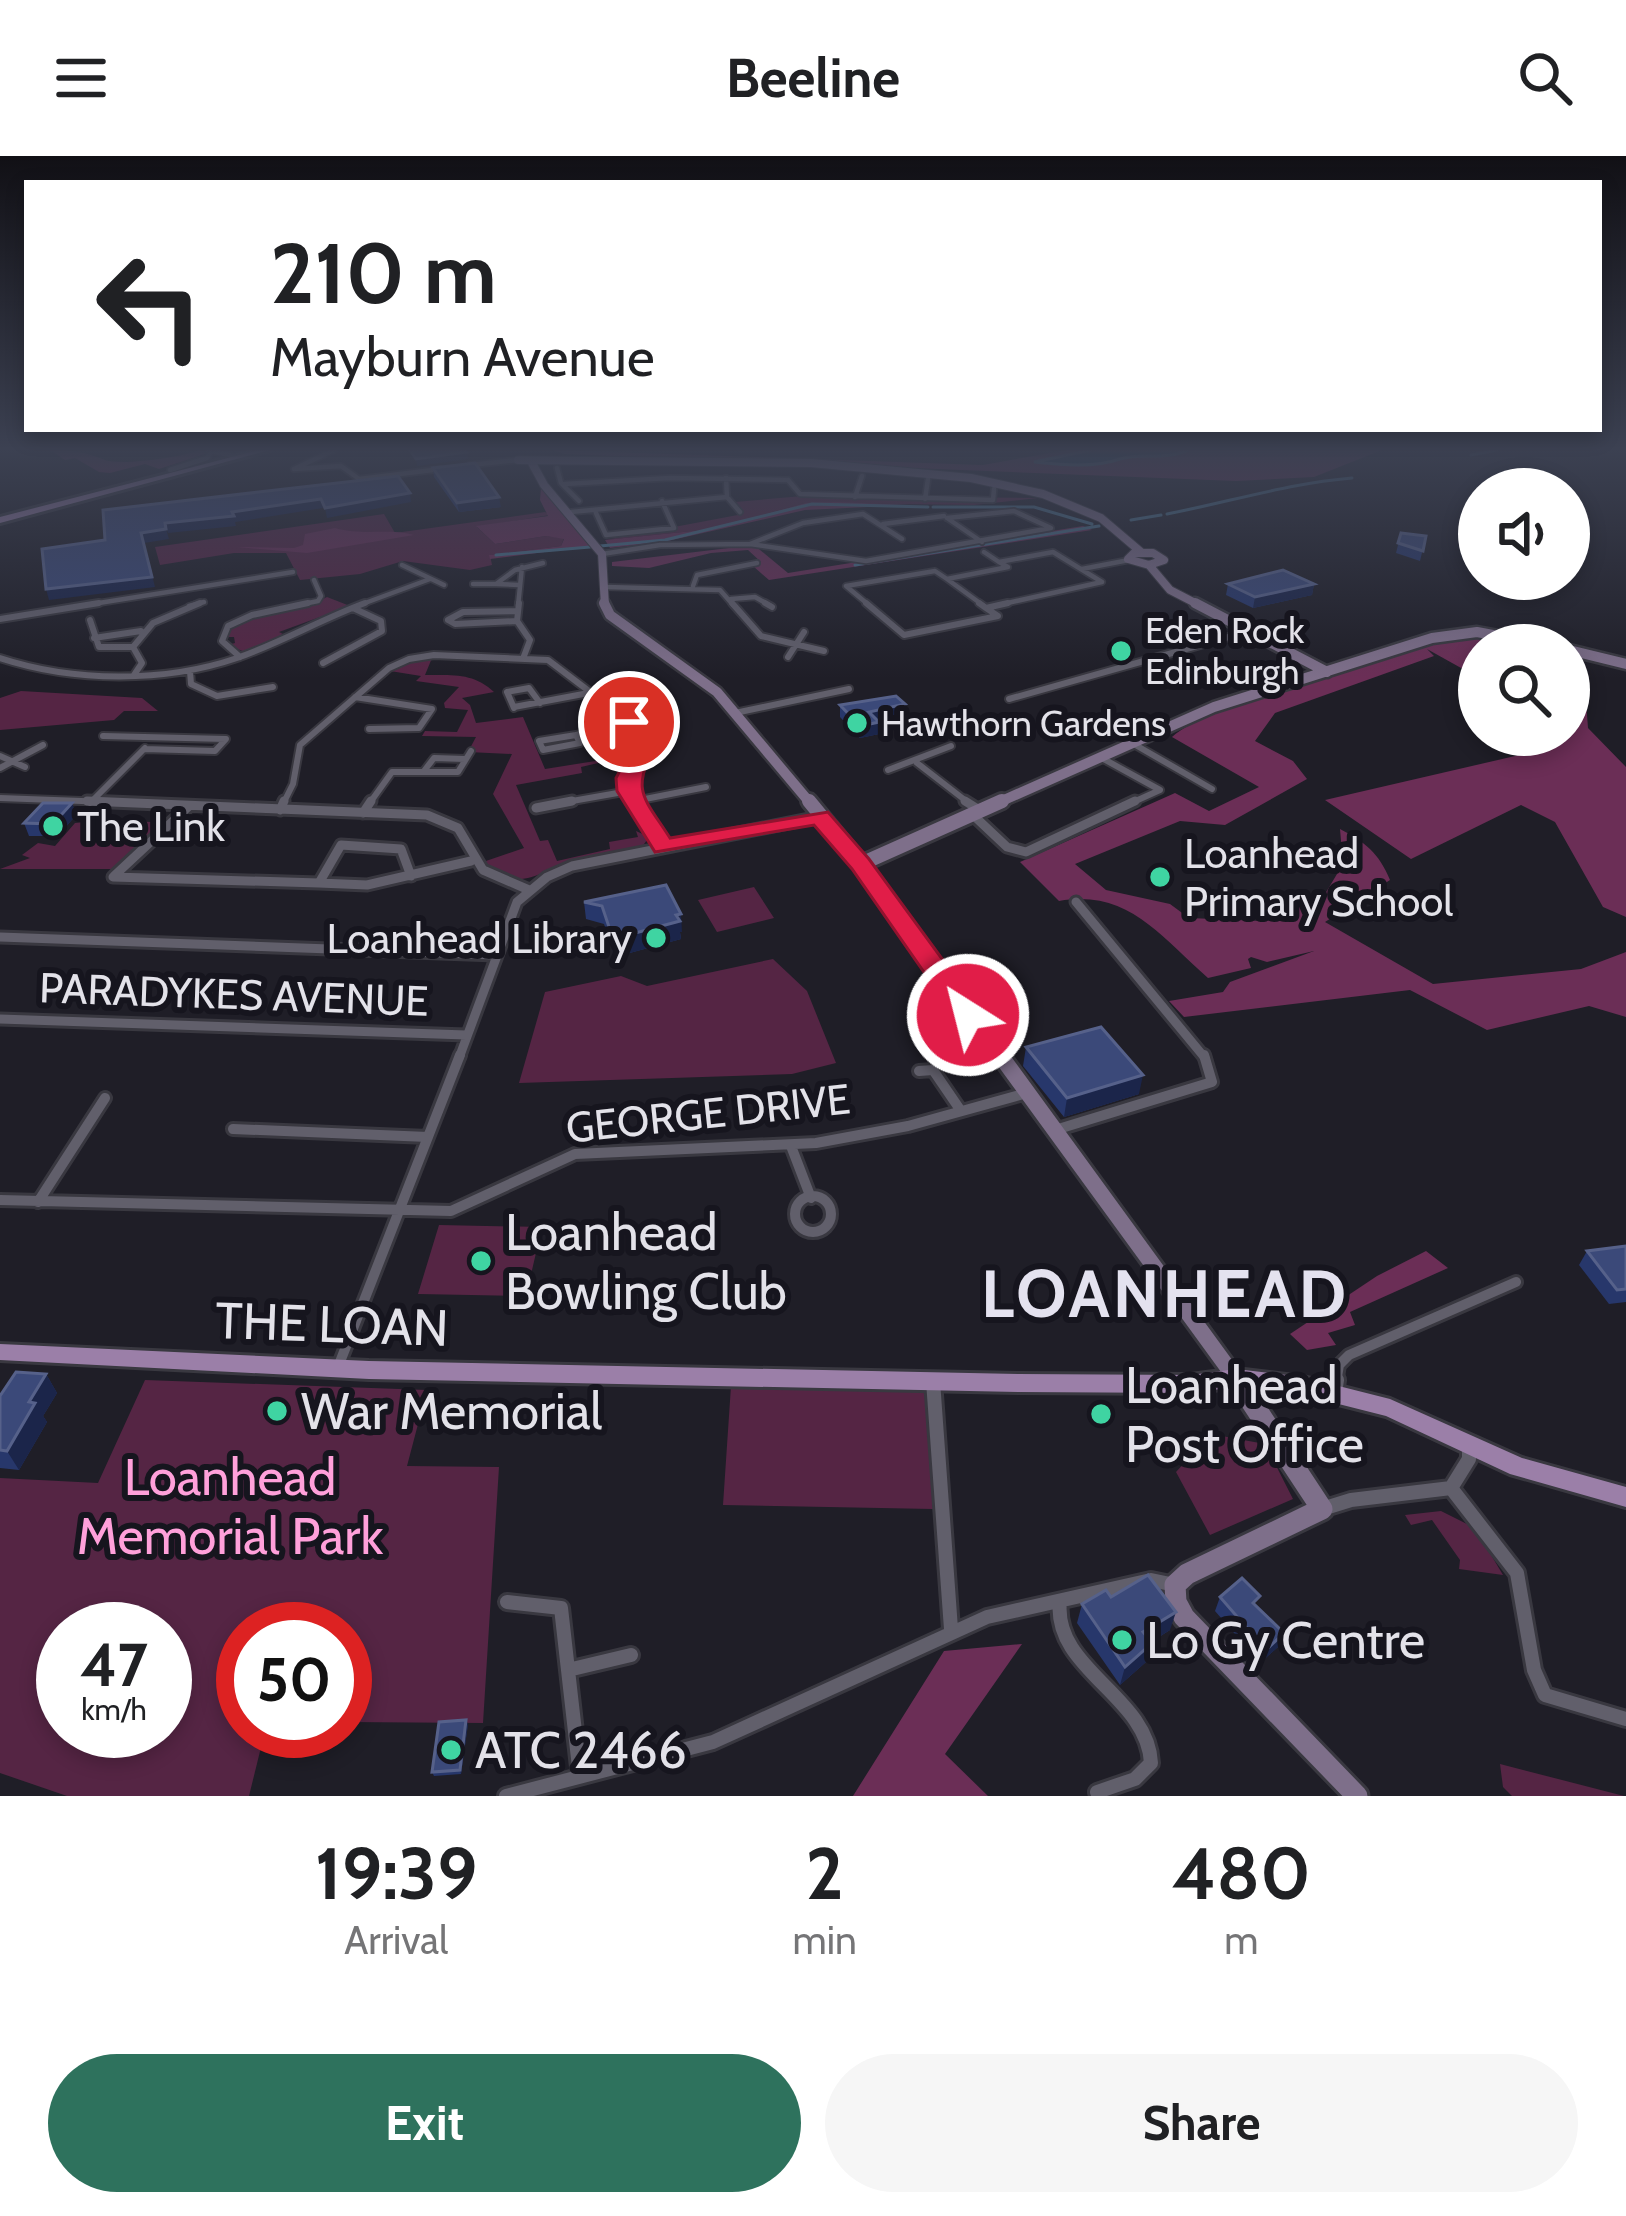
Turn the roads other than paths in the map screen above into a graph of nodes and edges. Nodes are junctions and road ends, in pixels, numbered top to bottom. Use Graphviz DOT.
graph roads {
  1 [pos="582,527"];
  2 [pos="599,527"];
  3 [pos="673,527"];
  4 [pos="796,527"];
  5 [pos="886,527"];
  6 [pos="960,527"];
  7 [pos="1049,527"];
  8 [pos="1112,527"];
  9 [pos="902,539"];
  10 [pos="982,542"];
  11 [pos="750,544"];
  12 [pos="598,549"];
  13 [pos="984,552"];
  14 [pos="1141,552"];
  15 [pos="822,555"];
  16 [pos="1129,560"];
  17 [pos="999,562"];
  18 [pos="543,563"];
  19 [pos="752,564"];
  20 [pos="1073,564"];
  21 [pos="1149,565"];
  22 [pos="825,566"];
  23 [pos="409,567"];
  24 [pos="522,567"];
  25 [pos="1095,567"];
  26 [pos="1082,569"];
  27 [pos="293,572"];
  28 [pos="430,579"];
  29 [pos="947,579"];
  30 [pos="473,584"];
  31 [pos="496,584"];
  32 [pos="444,585"];
  33 [pos="519,585"];
  34 [pos="693,586"];
  35 [pos="604,587"];
  36 [pos="307,588"];
  37 [pos="731,599"];
  38 [pos="199,602"];
  39 [pos="353,608"];
  40 [pos="772,608"];
  41 [pos="986,608"];
  42 [pos="517,611"];
  43 [pos="0,619"];
  44 [pos="90,620"];
  45 [pos="517,621"];
  46 [pos="1250,631"];
  47 [pos="141,632"];
  48 [pos="804,632"];
  49 [pos="1458,634"];
  50 [pos="94,638"];
  51 [pos="798,646"];
  52 [pos="133,647"];
  53 [pos="824,651"];
  54 [pos="1590,655"];
  55 [pos="524,656"];
  56 [pos="788,657"];
  57 [pos="0,658"];
  58 [pos="240,658"];
  59 [pos="330,660"];
  60 [pos="1626,664"];
  61 [pos="12,665"];
  62 [pos="1323,669"];
  63 [pos="0,671"];
  64 [pos="190,671"];
  65 [pos="134,675"];
  66 [pos="273,687"];
  67 [pos="849,689"];
  68 [pos="594,692"];
  69 [pos="355,697"];
  70 [pos="1009,699"];
  71 [pos="540,703"];
  72 [pos="735,713"];
  73 [pos="629,722"];
  74 [pos="369,729"];
  75 [pos="576,735"];
  76 [pos="103,736"];
  77 [pos="155,737"];
  78 [pos="1132,743"];
  79 [pos="43,745"];
  80 [pos="951,746"];
  81 [pos="144,748"];
  82 [pos="1100,757"];
  83 [pos="2,762"];
  84 [pos="917,763"];
  85 [pos="25,767"];
  86 [pos="888,770"];
  87 [pos="424,771"];
  88 [pos="458,772"];
  89 [pos="1209,784"];
  90 [pos="449,787"];
  91 [pos="706,787"];
  92 [pos="629,791"];
  93 [pos="0,798"];
  94 [pos="635,801"];
  95 [pos="90,803"];
  96 [pos="188,807"];
  97 [pos="536,808"];
  98 [pos="280,810"];
  99 [pos="363,813"];
  100 [pos="977,813"];
  101 [pos="819,817"];
  102 [pos="663,847"];
  103 [pos="471,861"];
  104 [pos="861,864"];
  105 [pos="411,876"];
  106 [pos="319,883"];
  107 [pos="529,890"];
  108 [pos="1076,902"];
  109 [pos="0,937"];
  110 [pos="496,955"];
  111 [pos="0,1019"];
  112 [pos="466,1035"];
  113 [pos="919,1071"];
  114 [pos="1027,1093"];
  115 [pos="105,1098"];
  116 [pos="961,1111"];
  117 [pos="233,1129"];
  118 [pos="1055,1130"];
  119 [pos="428,1137"];
  120 [pos="791,1146"];
  121 [pos="811,1198"];
  122 [pos="0,1200"];
  123 [pos="38,1202"];
  124 [pos="403,1211"];
  125 [pos="1516,1282"];
  126 [pos="0,1352"];
  127 [pos="338,1368"];
  128 [pos="1236,1378"];
  129 [pos="933,1381"];
  130 [pos="1334,1393"];
  131 [pos="1469,1443"];
  132 [pos="1451,1488"];
  133 [pos="1626,1497"];
  134 [pos="1322,1509"];
  135 [pos="1175,1585"];
  136 [pos="507,1602"];
  137 [pos="1053,1602"];
  138 [pos="951,1629"];
  139 [pos="631,1655"];
  140 [pos="568,1670"];
  141 [pos="1626,1719"];
  142 [pos="580,1776"];
  143 [pos="1097,1792"];
  144 [pos="506,1796"];
  145 [pos="1357,1796"];
  1 -- 12 [label="street"];
  2 -- 3 [label="street"];
  4 -- 11 [label="street"];
  5 -- 9 [label="street"];
  6 -- 10 [label="street"];
  7 -- 10 [label="street"];
  8 -- 14 [label="street"];
  10 -- 15 [label="street"];
  11 -- 12 [label="street"];
  11 -- 15 [label="street"];
  12 -- 35 [label="street"];
  13 -- 17 [label="street"];
  14 -- 16 [label="street"];
  14 -- 21 [label="street"];
  15 -- 22 [label="street"];
  16 -- 21 [label="street"];
  16 -- 25 [label="street"];
  17 -- 20 [label="street"];
  17 -- 29 [label="street"];
  18 -- 24 [label="street"];
  19 -- 34 [label="street"];
  20 -- 25 [label="street"];
  20 -- 26 [label="street"];
  21 -- 46 [label="street"];
  23 -- 28 [label="street"];
  24 -- 31 [label="street"];
  24 -- 33 [label="street"];
  25 -- 26 [label="street"];
  26 -- 41 [label="street"];
  27 -- 43 [label="street"];
  28 -- 32 [label="street"];
  28 -- 39 [label="street"];
  29 -- 41 [label="street"];
  29 -- 41 [label="street"];
  30 -- 31 [label="street"];
  31 -- 33 [label="street"];
  33 -- 42 [label="street"];
  34 -- 35 [label="street"];
  34 -- 37 [label="street"];
  35 -- 72 [label="street"];
  36 -- 58 [label="street"];
  37 -- 40 [label="street"];
  37 -- 51 [label="street"];
  38 -- 47 [label="street"];
  39 -- 58 [label="street"];
  39 -- 59 [label="street"];
  42 -- 45 [label="street"];
  42 -- 45 [label="street"];
  44 -- 50 [label="street"];
  45 -- 55 [label="street"];
  46 -- 62 [label="street"];
  46 -- 70 [label="street"];
  47 -- 50 [label="street"];
  47 -- 52 [label="street"];
  48 -- 51 [label="street"];
  49 -- 62 [label="street"];
  50 -- 52 [label="street"];
  51 -- 53 [label="street"];
  51 -- 56 [label="street"];
  52 -- 65 [label="street"];
  54 -- 60 [label="street"];
  55 -- 68 [label="street"];
  55 -- 69 [label="street"];
  57 -- 61 [label="street"];
  58 -- 64 [label="street"];
  61 -- 63 [label="street"];
  61 -- 65 [label="street"];
  62 -- 78 [label="street"];
  64 -- 65 [label="street"];
  64 -- 66 [label="street"];
  67 -- 72 [label="street"];
  68 -- 71 [label="street"];
  68 -- 73 [label="street"];
  69 -- 74 [label="street"];
  69 -- 98 [label="street"];
  71 -- 71 [label="street"];
  72 -- 101 [label="street"];
  73 -- 75 [label="street"];
  73 -- 92 [label="street"];
  75 -- 75 [label="street"];
  76 -- 77 [label="street"];
  77 -- 81 [label="street"];
  77 -- 81 [label="street"];
  78 -- 82 [label="street"];
  78 -- 89 [label="street"];
  79 -- 83 [label="street"];
  80 -- 84 [label="street"];
  81 -- 95 [label="street"];
  82 -- 100 [label="street"];
  82 -- 100 [label="street"];
  83 -- 85 [label="street"];
  84 -- 86 [label="street"];
  84 -- 100 [label="street"];
  87 -- 88 [label="street"];
  87 -- 88 [label="street"];
  87 -- 99 [label="street"];
  88 -- 90 [label="street"];
  91 -- 94 [label="street"];
  92 -- 94 [label="street"];
  92 -- 97 [label="street"];
  93 -- 95 [label="street"];
  94 -- 102 [label="street"];
  95 -- 96 [label="street"];
  96 -- 98 [label="street"];
  96 -- 106 [label="street"];
  98 -- 99 [label="street"];
  99 -- 103 [label="street"];
  100 -- 104 [label="street"];
  101 -- 102 [label="street"];
  101 -- 104 [label="street"];
  102 -- 107 [label="street"];
  103 -- 105 [label="street"];
  103 -- 107 [label="street"];
  104 -- 114 [label="street"];
  105 -- 106 [label="street"];
  105 -- 106 [label="street"];
  107 -- 110 [label="street"];
  108 -- 118 [label="street"];
  109 -- 110 [label="street"];
  110 -- 112 [label="street"];
  111 -- 112 [label="street, PARADYKES AVENUE"];
  112 -- 119 [label="street"];
  113 -- 116 [label="street"];
  114 -- 116 [label="street, GEORGE DRIVE"];
  114 -- 118 [label="street"];
  115 -- 123 [label="street"];
  116 -- 120 [label="street, GEORGE DRIVE"];
  117 -- 119 [label="street"];
  118 -- 128 [label="street"];
  119 -- 124 [label="street"];
  120 -- 121 [label="street"];
  120 -- 124 [label="street, GEORGE DRIVE"];
  122 -- 123 [label="street, GEORGE DRIVE"];
  123 -- 124 [label="street, GEORGE DRIVE"];
  124 -- 127 [label="street"];
  125 -- 130 [label="street"];
  126 -- 127 [label="main road, THE LOAN"];
  127 -- 129 [label="main road, THE LOAN"];
  128 -- 129 [label="main road, THE LOAN"];
  128 -- 130 [label="main road, THE LOAN"];
  128 -- 134 [label="street"];
  129 -- 138 [label="street"];
  130 -- 131 [label="main road, THE LOAN"];
  131 -- 132 [label="street"];
  131 -- 133 [label="main road, THE LOAN"];
  132 -- 134 [label="street"];
  132 -- 141 [label="street"];
  134 -- 135 [label="street"];
  135 -- 137 [label="street"];
  135 -- 145 [label="street"];
  136 -- 140 [label="street"];
  137 -- 138 [label="street"];
  137 -- 143 [label="street"];
  138 -- 142 [label="street"];
  139 -- 140 [label="street"];
  140 -- 142 [label="street"];
  142 -- 144 [label="street"];
}
